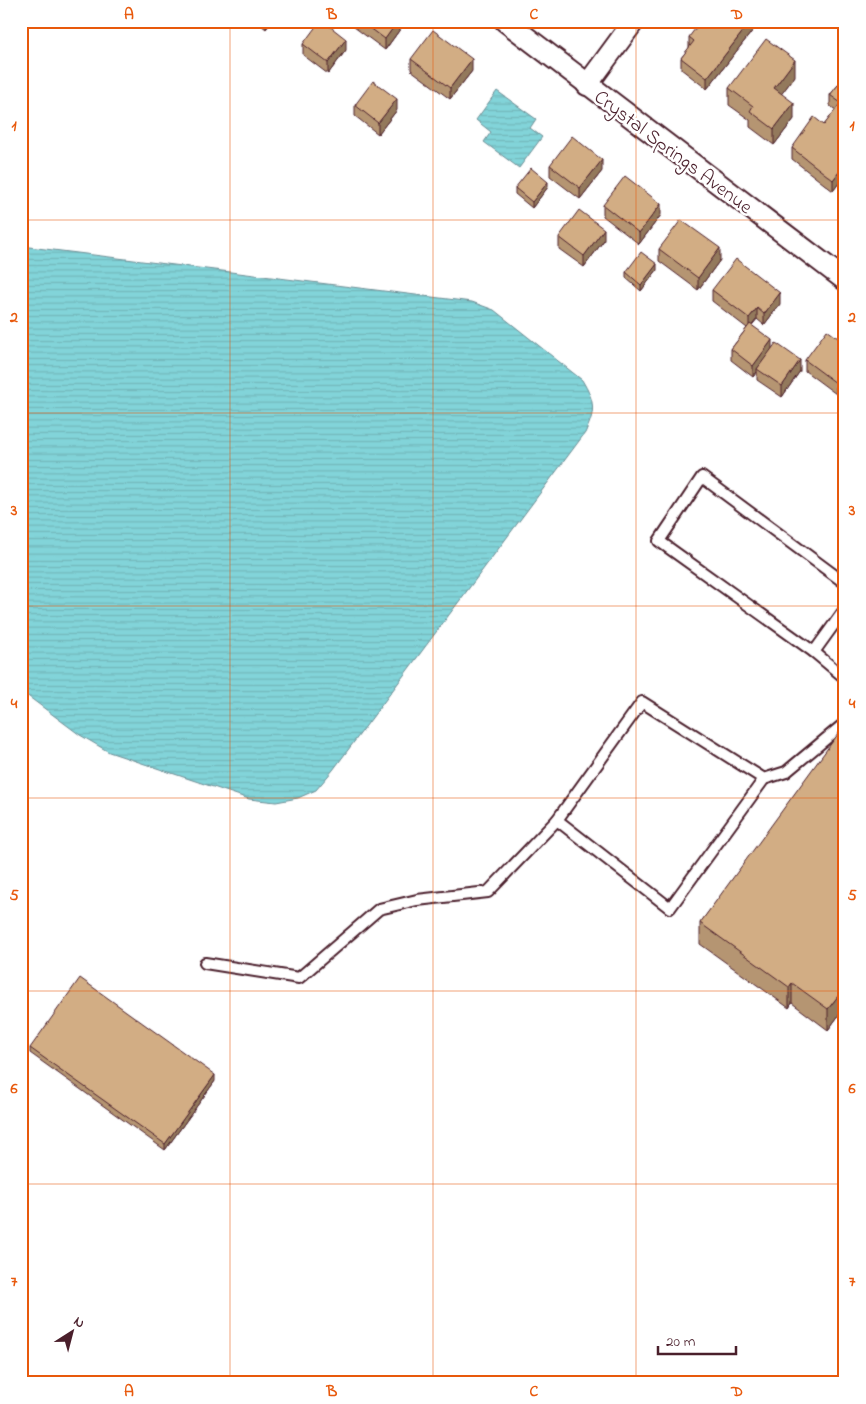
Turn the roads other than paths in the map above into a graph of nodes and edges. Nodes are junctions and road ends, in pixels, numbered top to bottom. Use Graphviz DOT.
graph roads {
  1 [pos="505,21"];
  2 [pos="634,21"];
  3 [pos="587,85"];
  4 [pos="845,280"];
  5 [pos="845,583"];
  6 [pos="845,610"];
  7 [pos="814,652"];
  8 [pos="845,678"];
  9 [pos="845,723"];
  10 [pos="764,779"];
  11 [pos="558,820"];
  12 [pos="205,963"];
  1 -- 3 [label="street, Crystal Springs Avenue"];
  2 -- 3 [label="street"];
  3 -- 4 [label="street, Crystal Springs Avenue"];
  5 -- 7 [label="lane"];
  6 -- 7 [label="lane"];
  7 -- 8 [label="lane"];
  9 -- 10 [label="lane"];
  10 -- 11 [label="lane"];
  10 -- 11 [label="lane"];
  11 -- 12 [label="lane"];
}
